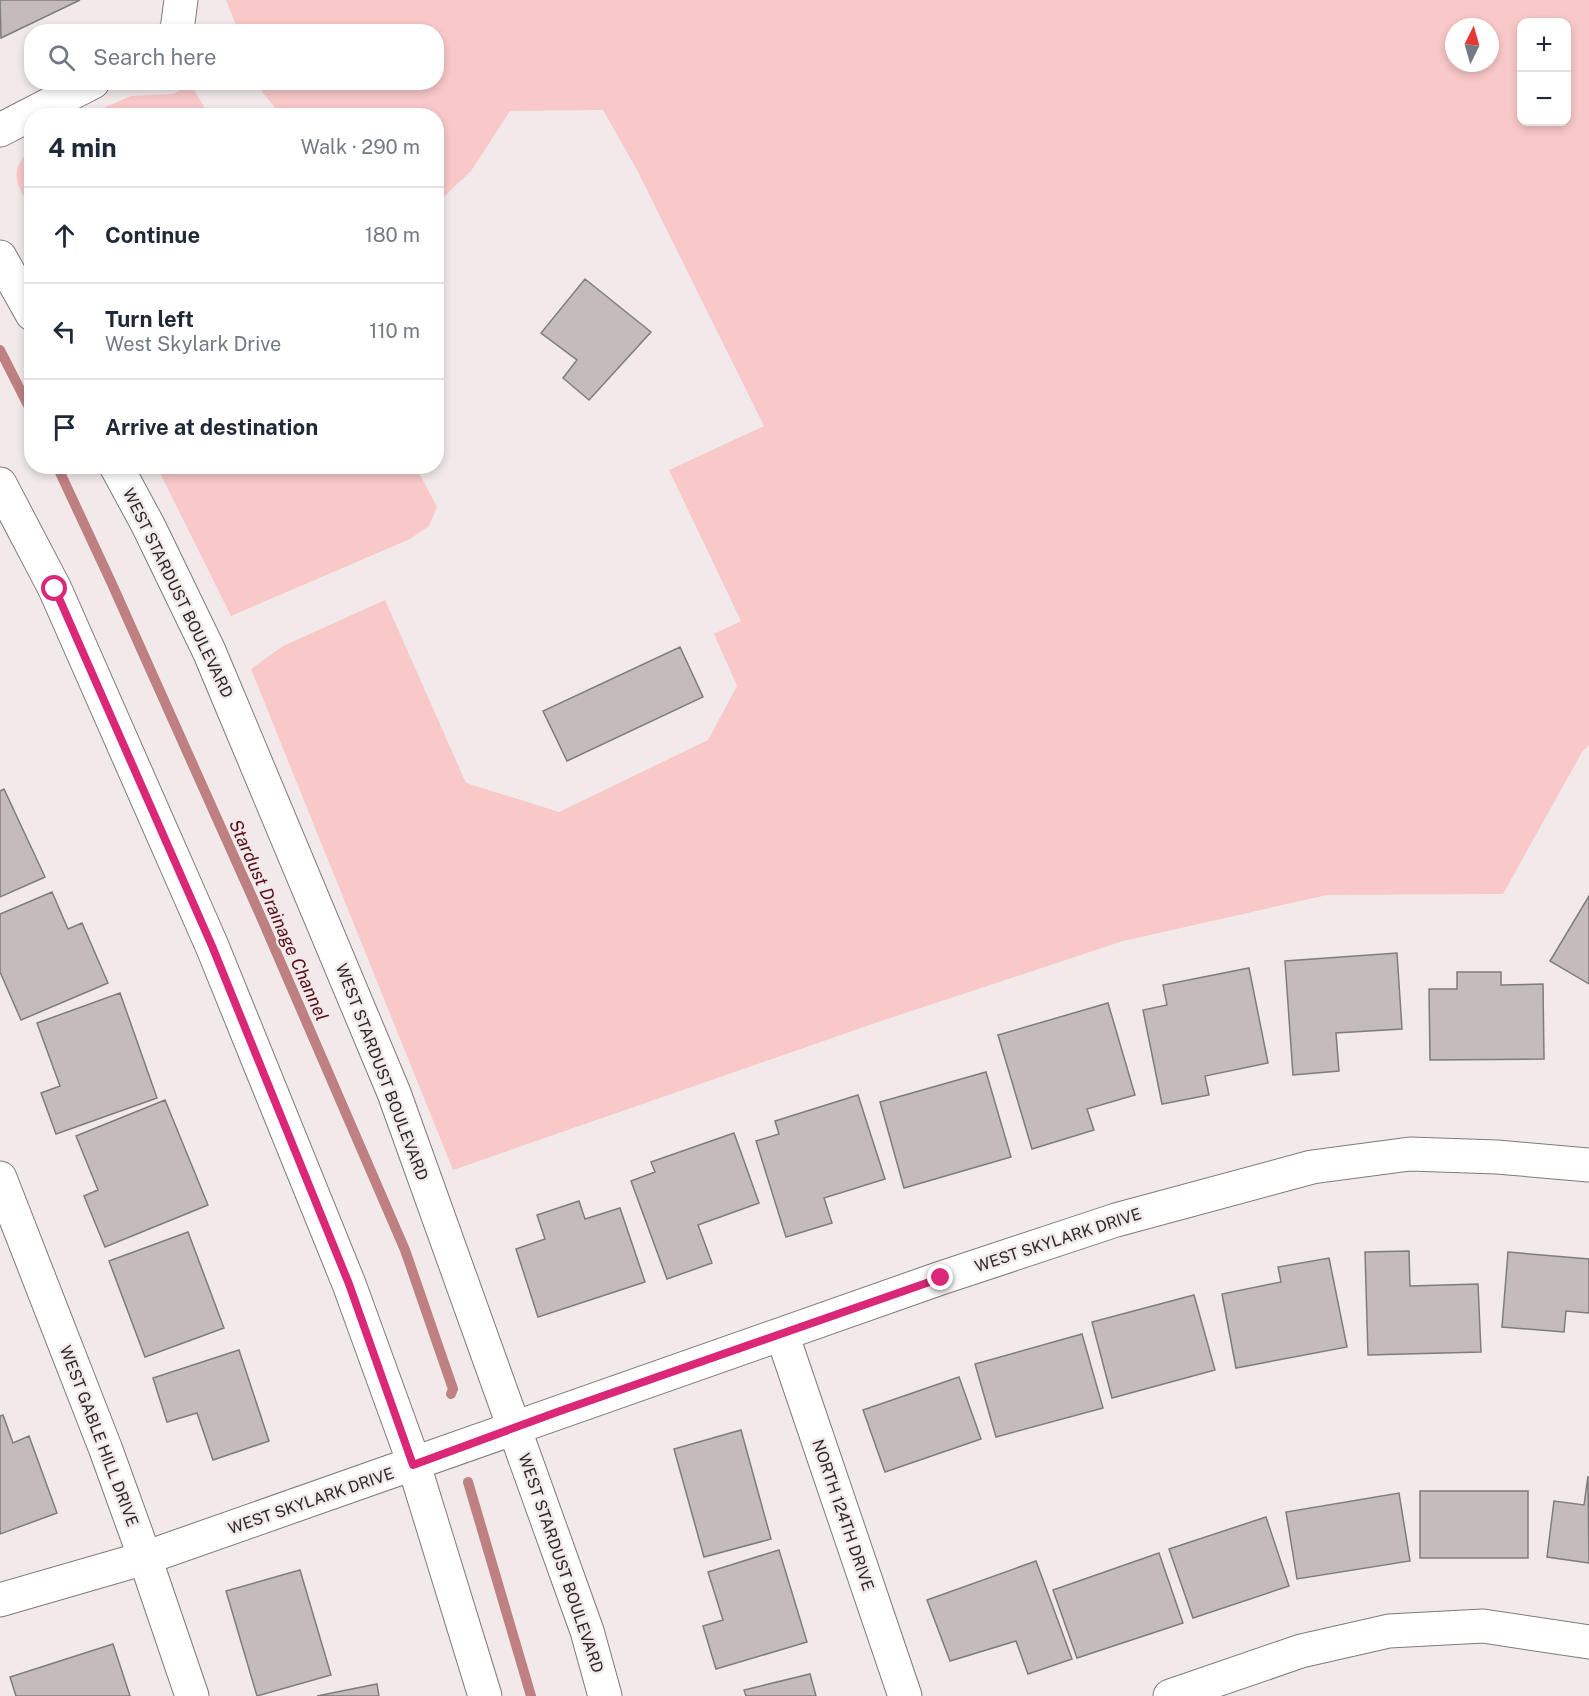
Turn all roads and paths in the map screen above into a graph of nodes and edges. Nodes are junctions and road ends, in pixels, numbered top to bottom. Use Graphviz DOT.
graph roads {
  1 [pos="181,0"];
  2 [pos="178,24"];
  3 [pos="78,90"];
  4 [pos="43,108"];
  5 [pos="24,118"];
  6 [pos="0,130"];
  7 [pos="0,257"];
  8 [pos="24,300"];
  9 [pos="120,474"];
  10 [pos="0,484"];
  11 [pos="1589,1165"];
  12 [pos="0,1178"];
  13 [pos="782,1334"];
  14 [pos="514,1428"];
  15 [pos="413,1465"];
  16 [pos="145,1558"];
  17 [pos="0,1600"];
  18 [pos="1589,1642"];
  19 [pos="192,1696"];
  20 [pos="485,1696"];
  21 [pos="605,1696"];
  22 [pos="905,1696"];
  23 [pos="1170,1696"];
  1 -- 2 [label="street"];
  3 -- 4 [label="street"];
  5 -- 6 [label="street"];
  7 -- 8 [label="street"];
  9 -- 14 [label="street, WEST STARDUST BOULEVARD"];
  10 -- 15 [label="street"];
  11 -- 13 [label="street, WEST SKYLARK DRIVE"];
  12 -- 16 [label="street, WEST GABLE HILL DRIVE"];
  13 -- 14 [label="street, WEST SKYLARK DRIVE"];
  13 -- 22 [label="street, NORTH 124TH DRIVE"];
  14 -- 15 [label="street, WEST SKYLARK DRIVE"];
  14 -- 21 [label="street, WEST STARDUST BOULEVARD"];
  15 -- 16 [label="street, WEST SKYLARK DRIVE"];
  15 -- 20 [label="street"];
  16 -- 17 [label="street, WEST SKYLARK DRIVE"];
  16 -- 19 [label="street, WEST GABLE HILL DRIVE"];
  18 -- 23 [label="street"];
}
